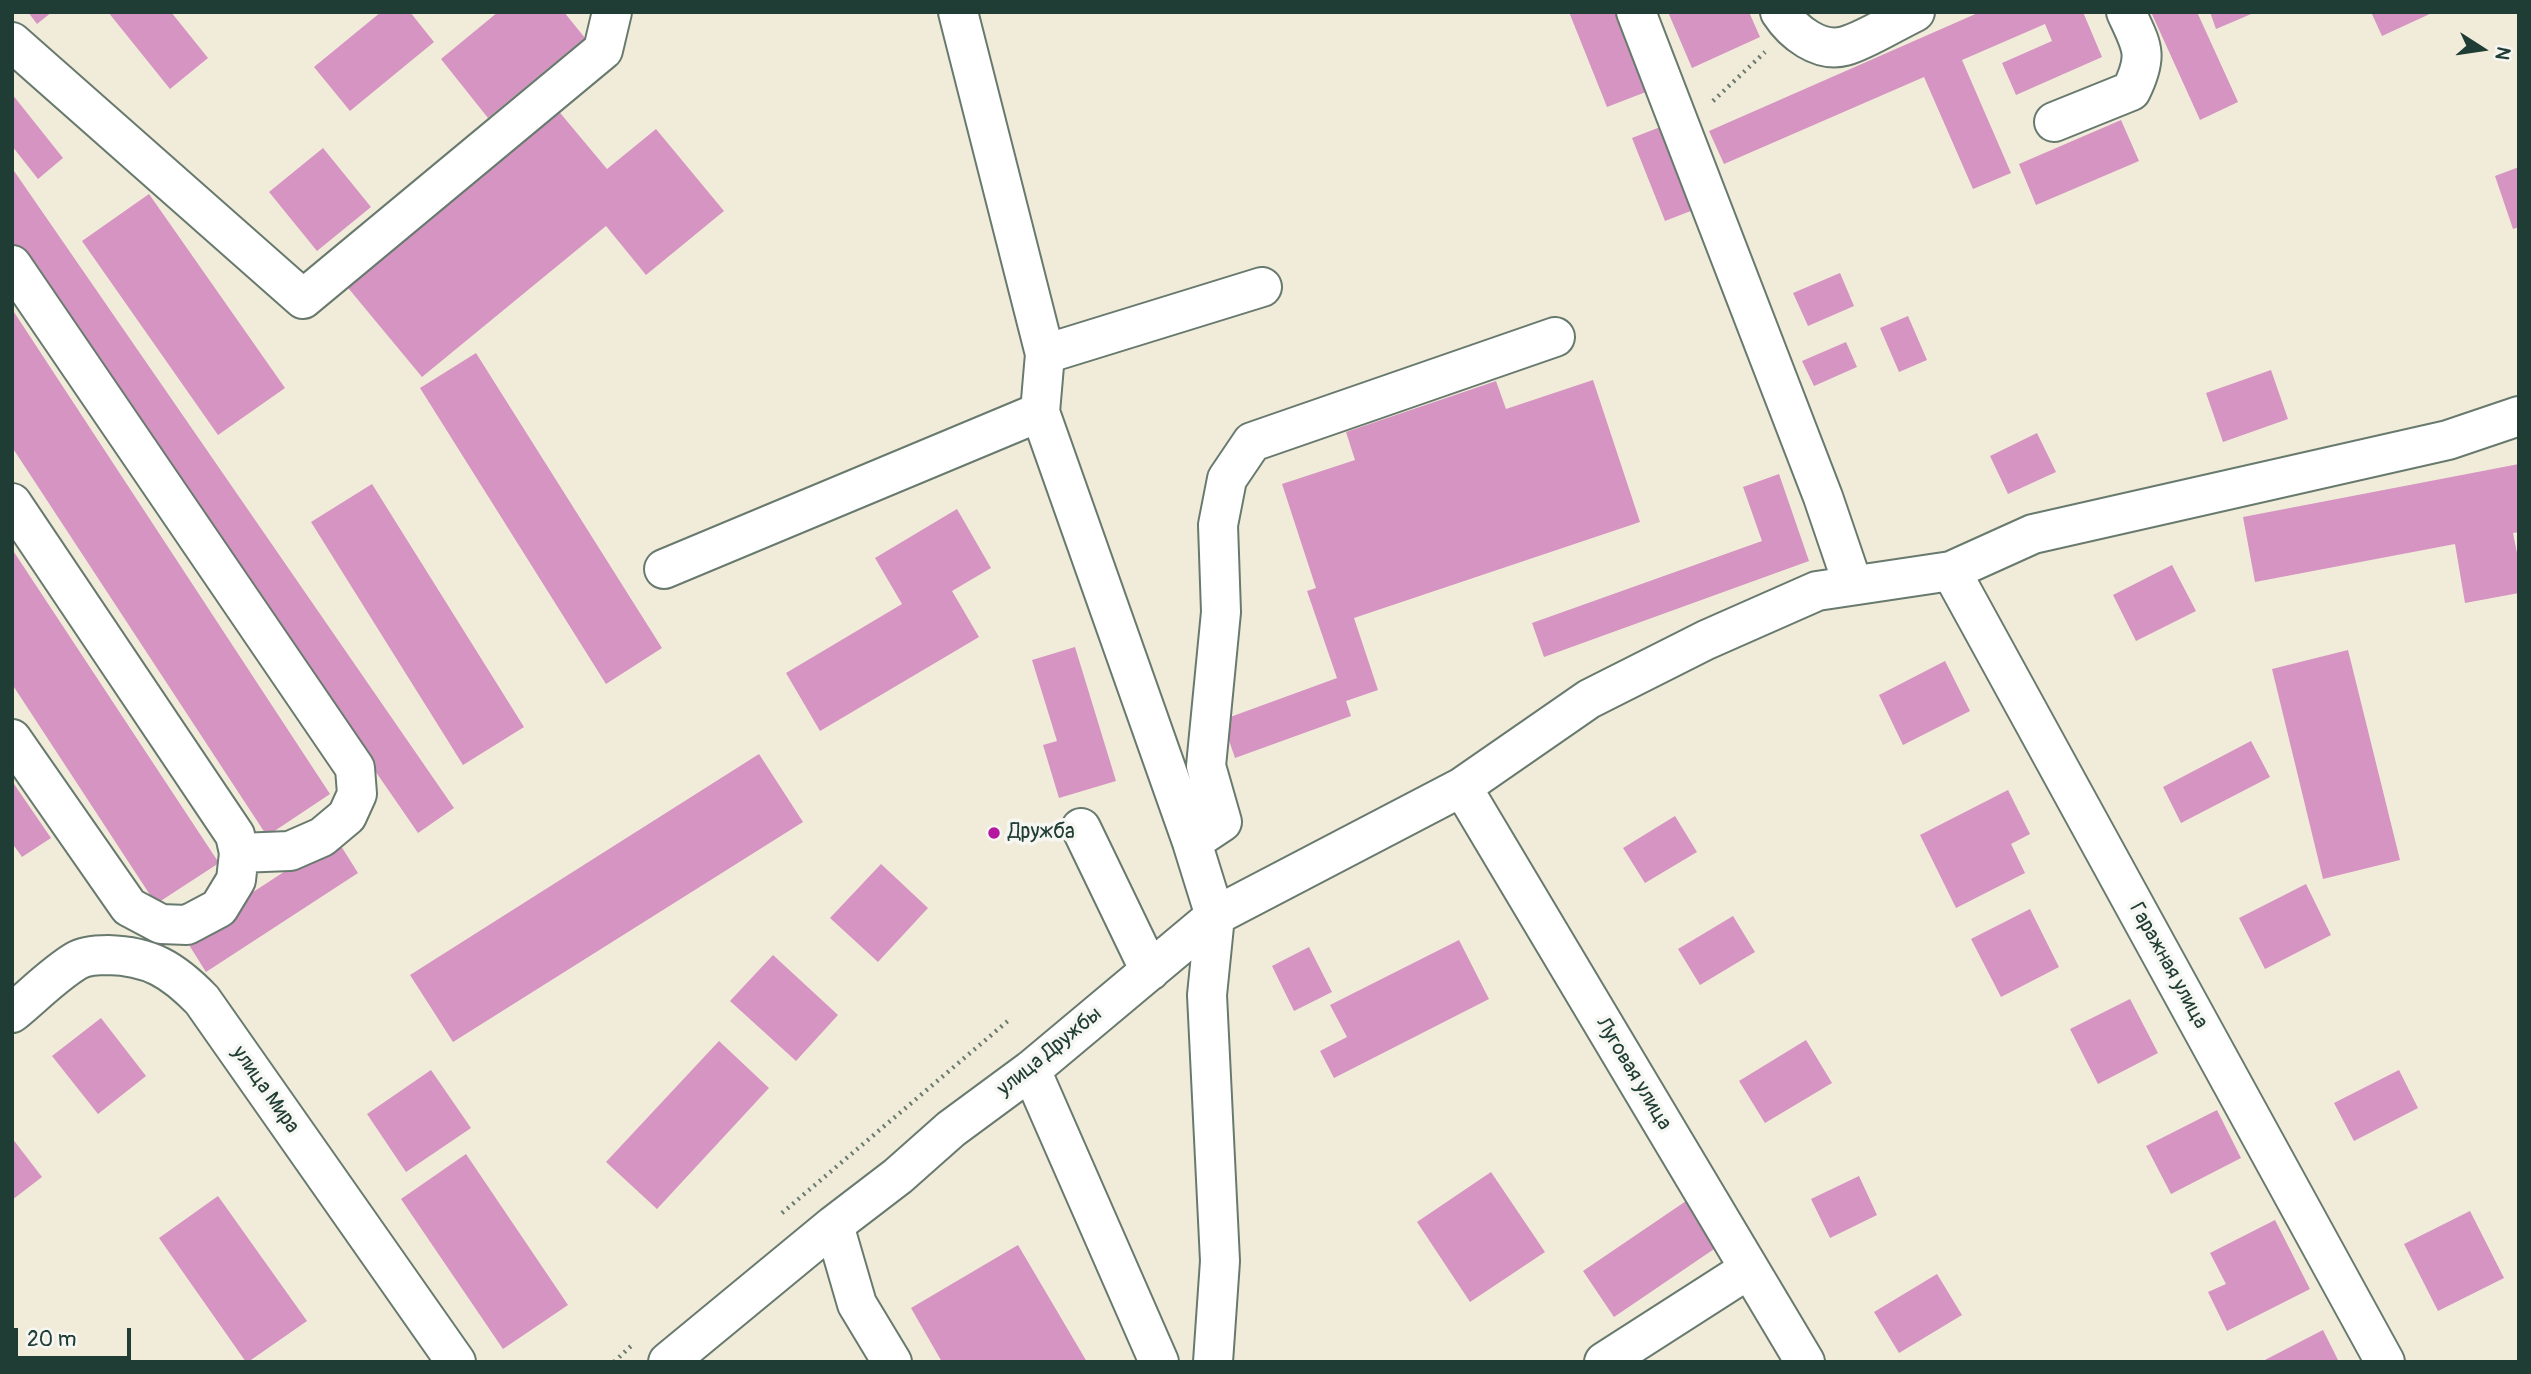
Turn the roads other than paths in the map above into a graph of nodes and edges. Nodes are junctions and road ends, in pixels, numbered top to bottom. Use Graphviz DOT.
graph roads {
  1 [pos="612,12"];
  2 [pos="958,12"];
  3 [pos="1636,12"];
  4 [pos="1915,12"];
  5 [pos="2126,12"];
  6 [pos="1785,19"];
  7 [pos="12,43"];
  8 [pos="2054,122"];
  9 [pos="12,265"];
  10 [pos="1262,287"];
  11 [pos="1555,337"];
  12 [pos="1045,354"];
  13 [pos="1040,412"];
  14 [pos="2519,416"];
  15 [pos="12,503"];
  16 [pos="664,569"];
  17 [pos="1951,570"];
  18 [pos="1853,585"];
  19 [pos="12,739"];
  20 [pos="1462,787"];
  21 [pos="1081,828"];
  22 [pos="1192,842"];
  23 [pos="239,853"];
  24 [pos="1216,916"];
  25 [pos="1150,971"];
  26 [pos="12,1013"];
  27 [pos="1031,1070"];
  28 [pos="834,1224"];
  29 [pos="1749,1269"];
  30 [pos="456,1362"];
  31 [pos="668,1362"];
  32 [pos="892,1362"];
  33 [pos="1159,1362"];
  34 [pos="1213,1362"];
  35 [pos="1604,1362"];
  36 [pos="1805,1362"];
  37 [pos="2385,1362"];
  1 -- 7 [label="street"];
  2 -- 12 [label="street"];
  3 -- 18 [label="street"];
  4 -- 6 [label="street"];
  5 -- 8 [label="street"];
  9 -- 23 [label="street"];
  10 -- 12 [label="street"];
  11 -- 22 [label="street"];
  12 -- 13 [label="street"];
  13 -- 16 [label="street"];
  13 -- 22 [label="street"];
  14 -- 17 [label="street, улица Дружбы"];
  15 -- 23 [label="street"];
  17 -- 18 [label="street, улица Дружбы"];
  17 -- 37 [label="street, Гаражная улица"];
  18 -- 20 [label="street, улица Дружбы"];
  19 -- 23 [label="street"];
  20 -- 24 [label="street, улица Дружбы"];
  20 -- 29 [label="street, Луговая улица"];
  21 -- 25 [label="street"];
  22 -- 24 [label="street"];
  24 -- 25 [label="street, улица Дружбы"];
  24 -- 34 [label="street"];
  25 -- 27 [label="street, улица Дружбы"];
  26 -- 30 [label="street, улица Мира"];
  27 -- 28 [label="street, улица Дружбы"];
  27 -- 33 [label="street"];
  28 -- 31 [label="street, улица Дружбы"];
  28 -- 32 [label="street"];
  29 -- 35 [label="street"];
  29 -- 36 [label="street, Луговая улица"];
}
